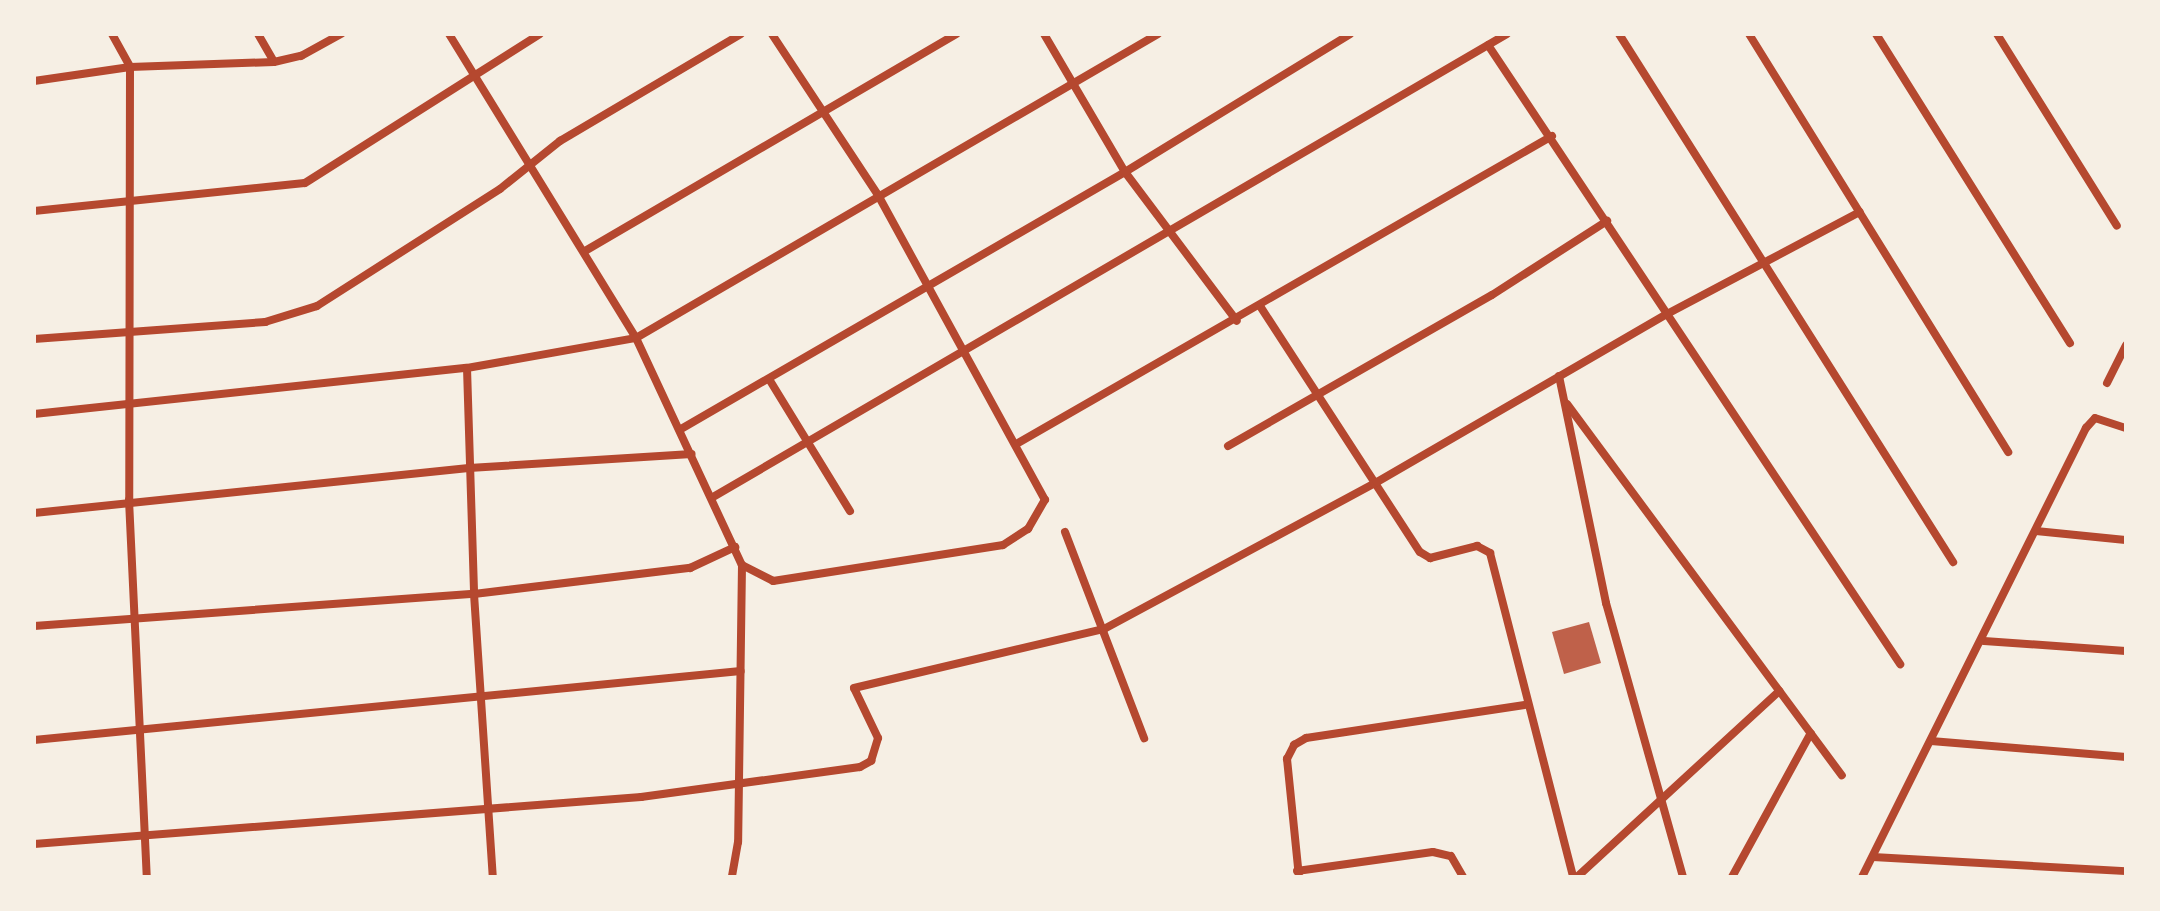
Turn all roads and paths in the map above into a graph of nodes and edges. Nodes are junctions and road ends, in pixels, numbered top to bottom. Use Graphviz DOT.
graph roads {
  1 [pos="112,34"];
  2 [pos="258,34"];
  3 [pos="341,34"];
  4 [pos="449,34"];
  5 [pos="540,34"];
  6 [pos="741,34"];
  7 [pos="772,34"];
  8 [pos="956,34"];
  9 [pos="1044,34"];
  10 [pos="1158,34"];
  11 [pos="1350,34"];
  12 [pos="1507,34"];
  13 [pos="1619,34"];
  14 [pos="1749,34"];
  15 [pos="1876,34"];
  16 [pos="1997,34"];
  17 [pos="1488,45"];
  18 [pos="274,62"];
  19 [pos="130,67"];
  20 [pos="473,73"];
  21 [pos="34,81"];
  22 [pos="1072,85"];
  23 [pos="821,110"];
  24 [pos="1552,136"];
  25 [pos="530,165"];
  26 [pos="1125,172"];
  27 [pos="878,195"];
  28 [pos="129,204"];
  29 [pos="34,211"];
  30 [pos="1860,212"];
  31 [pos="1607,221"];
  32 [pos="2117,226"];
  33 [pos="1167,234"];
  34 [pos="585,251"];
  35 [pos="1766,261"];
  36 [pos="931,287"];
  37 [pos="1260,306"];
  38 [pos="1667,314"];
  39 [pos="1237,321"];
  40 [pos="127,332"];
  41 [pos="636,338"];
  42 [pos="34,339"];
  43 [pos="2070,343"];
  44 [pos="2126,345"];
  45 [pos="965,352"];
  46 [pos="467,368"];
  47 [pos="1559,376"];
  48 [pos="769,379"];
  49 [pos="2107,383"];
  50 [pos="1320,396"];
  51 [pos="1565,400"];
  52 [pos="129,405"];
  53 [pos="34,414"];
  54 [pos="2126,428"];
  55 [pos="681,429"];
  56 [pos="808,443"];
  57 [pos="1018,443"];
  58 [pos="1228,446"];
  59 [pos="2008,452"];
  60 [pos="692,454"];
  61 [pos="469,468"];
  62 [pos="1377,482"];
  63 [pos="713,497"];
  64 [pos="129,500"];
  65 [pos="850,511"];
  66 [pos="34,513"];
  67 [pos="2036,531"];
  68 [pos="1065,532"];
  69 [pos="2126,540"];
  70 [pos="735,547"];
  71 [pos="1953,562"];
  72 [pos="742,565"];
  73 [pos="474,594"];
  74 [pos="134,617"];
  75 [pos="34,626"];
  76 [pos="1104,629"];
  77 [pos="1984,641"];
  78 [pos="2126,651"];
  79 [pos="1900,664"];
  80 [pos="741,671"];
  81 [pos="1779,691"];
  82 [pos="482,693"];
  83 [pos="1525,705"];
  84 [pos="142,731"];
  85 [pos="1811,733"];
  86 [pos="1144,738"];
  87 [pos="34,740"];
  88 [pos="1931,741"];
  89 [pos="2126,757"];
  90 [pos="1842,775"];
  91 [pos="740,784"];
  92 [pos="1659,802"];
  93 [pos="491,807"];
  94 [pos="144,831"];
  95 [pos="34,844"];
  96 [pos="1873,857"];
  97 [pos="2126,871"];
  98 [pos="1298,874"];
  99 [pos="147,877"];
  100 [pos="493,877"];
  101 [pos="732,877"];
  102 [pos="1463,877"];
  103 [pos="1575,877"];
  104 [pos="1683,877"];
  105 [pos="1732,877"];
  106 [pos="1862,877"];
  1 -- 19 [label="street"];
  2 -- 18 [label="street"];
  3 -- 18 [label="street"];
  4 -- 20 [label="street"];
  5 -- 20 [label="street"];
  6 -- 25 [label="street"];
  7 -- 23 [label="street"];
  8 -- 23 [label="street"];
  9 -- 22 [label="street"];
  10 -- 22 [label="street"];
  11 -- 26 [label="street"];
  12 -- 17 [label="street"];
  13 -- 35 [label="street"];
  14 -- 30 [label="street"];
  15 -- 43 [label="street"];
  16 -- 32 [label="street"];
  17 -- 24 [label="street"];
  17 -- 33 [label="street"];
  18 -- 19 [label="street"];
  19 -- 21 [label="street"];
  19 -- 28 [label="street"];
  20 -- 25 [label="street"];
  20 -- 28 [label="street"];
  22 -- 26 [label="street"];
  22 -- 27 [label="street"];
  23 -- 27 [label="street"];
  23 -- 34 [label="street"];
  24 -- 31 [label="street"];
  24 -- 37 [label="street"];
  25 -- 34 [label="street"];
  25 -- 40 [label="street"];
  26 -- 33 [label="street"];
  26 -- 36 [label="street"];
  27 -- 36 [label="street"];
  27 -- 41 [label="street"];
  28 -- 29 [label="street"];
  28 -- 40 [label="street"];
  30 -- 35 [label="street"];
  30 -- 59 [label="street"];
  31 -- 38 [label="street"];
  31 -- 50 [label="street"];
  33 -- 39 [label="street"];
  33 -- 45 [label="street"];
  34 -- 41 [label="street"];
  35 -- 38 [label="street"];
  35 -- 71 [label="street"];
  36 -- 45 [label="street"];
  36 -- 48 [label="street"];
  37 -- 39 [label="street"];
  37 -- 50 [label="street"];
  38 -- 47 [label="street"];
  38 -- 79 [label="street"];
  39 -- 57 [label="street"];
  40 -- 42 [label="street"];
  40 -- 52 [label="street"];
  41 -- 46 [label="street"];
  41 -- 55 [label="street"];
  44 -- 49 [label="street"];
  45 -- 56 [label="street"];
  45 -- 57 [label="street"];
  46 -- 52 [label="street"];
  46 -- 61 [label="street"];
  47 -- 51 [label="street"];
  47 -- 62 [label="street"];
  48 -- 55 [label="street"];
  48 -- 56 [label="street"];
  50 -- 58 [label="street"];
  50 -- 62 [label="street"];
  51 -- 81 [label="street"];
  51 -- 92 [label="street"];
  52 -- 53 [label="street"];
  52 -- 64 [label="street"];
  54 -- 67 [label="street"];
  55 -- 60 [label="street"];
  56 -- 63 [label="street"];
  56 -- 65 [label="street"];
  57 -- 72 [label="street"];
  60 -- 61 [label="street"];
  60 -- 63 [label="street"];
  61 -- 64 [label="street"];
  61 -- 73 [label="street"];
  62 -- 76 [label="street"];
  62 -- 83 [label="street"];
  63 -- 70 [label="street"];
  64 -- 66 [label="street"];
  64 -- 74 [label="street"];
  67 -- 69 [label="street"];
  67 -- 77 [label="street"];
  68 -- 76 [label="street"];
  70 -- 72 [label="street"];
  70 -- 73 [label="street"];
  72 -- 80 [label="street"];
  73 -- 74 [label="street"];
  73 -- 82 [label="street"];
  74 -- 75 [label="street"];
  74 -- 84 [label="street"];
  76 -- 86 [label="street"];
  76 -- 91 [label="street"];
  77 -- 78 [label="street"];
  77 -- 88 [label="street"];
  80 -- 82 [label="street"];
  80 -- 91 [label="street"];
  81 -- 85 [label="street"];
  81 -- 92 [label="street"];
  82 -- 84 [label="street"];
  82 -- 93 [label="street"];
  83 -- 98 [label="street"];
  83 -- 103 [label="street"];
  84 -- 87 [label="street"];
  84 -- 94 [label="street"];
  85 -- 90 [label="street"];
  85 -- 105 [label="street"];
  88 -- 89 [label="street"];
  88 -- 96 [label="street"];
  91 -- 93 [label="street"];
  91 -- 101 [label="street"];
  92 -- 103 [label="street"];
  92 -- 104 [label="street"];
  93 -- 94 [label="street"];
  93 -- 100 [label="street"];
  94 -- 95 [label="street"];
  94 -- 99 [label="street"];
  96 -- 97 [label="street"];
  96 -- 106 [label="street"];
  98 -- 102 [label="street"];
}
